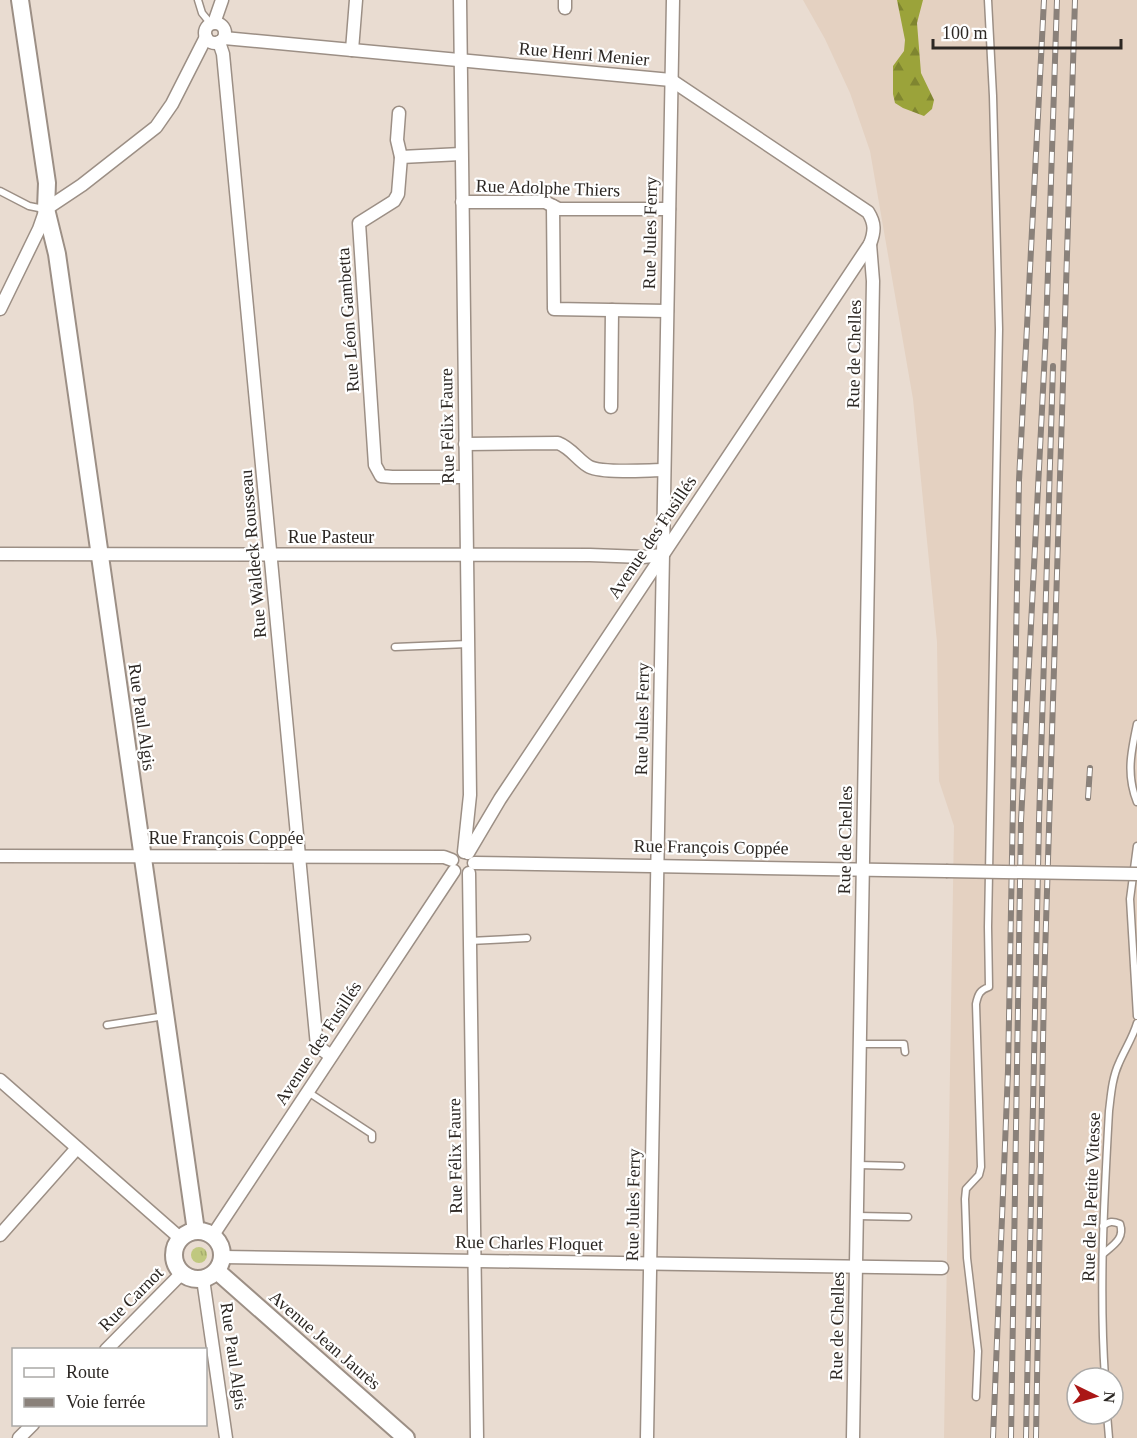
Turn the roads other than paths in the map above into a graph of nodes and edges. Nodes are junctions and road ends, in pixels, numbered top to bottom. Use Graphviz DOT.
graph roads {
  1 [pos="198,0"];
  2 [pos="222,0"];
  3 [pos="356,0"];
  4 [pos="460,0"];
  5 [pos="673,0"];
  6 [pos="988,0"];
  7 [pos="19,3"];
  8 [pos="212,24"];
  9 [pos="206,37"];
  10 [pos="222,40"];
  11 [pos="352,50"];
  12 [pos="460,60"];
  13 [pos="671,80"];
  14 [pos="399,113"];
  15 [pos="461,154"];
  16 [pos="401,157"];
  17 [pos="0,191"];
  18 [pos="462,202"];
  19 [pos="553,206"];
  20 [pos="46,209"];
  21 [pos="669,209"];
  22 [pos="870,244"];
  23 [pos="0,307"];
  24 [pos="612,310"];
  25 [pos="667,311"];
  26 [pos="611,407"];
  27 [pos="465,444"];
  28 [pos="664,470"];
  29 [pos="465,477"];
  30 [pos="0,554"];
  31 [pos="99,555"];
  32 [pos="271,555"];
  33 [pos="466,555"];
  34 [pos="662,555"];
  35 [pos="468,645"];
  36 [pos="395,647"];
  37 [pos="1137,724"];
  38 [pos="1137,802"];
  39 [pos="1137,846"];
  40 [pos="0,856"];
  41 [pos="142,856"];
  42 [pos="299,856"];
  43 [pos="469,860"];
  44 [pos="657,864"];
  45 [pos="453,865"];
  46 [pos="863,868"];
  47 [pos="1137,874"];
  48 [pos="527,938"];
  49 [pos="470,940"];
  50 [pos="165,1016"];
  51 [pos="1137,1016"];
  52 [pos="1137,1023"];
  53 [pos="108,1025"];
  54 [pos="860,1044"];
  55 [pos="905,1052"];
  56 [pos="331,1056"];
  57 [pos="0,1080"];
  58 [pos="308,1092"];
  59 [pos="372,1139"];
  60 [pos="77,1148"];
  61 [pos="858,1165"];
  62 [pos="901,1166"];
  63 [pos="857,1216"];
  64 [pos="908,1217"];
  65 [pos="1103,1226"];
  66 [pos="196,1230"];
  67 [pos="0,1234"];
  68 [pos="213,1235"];
  69 [pos="180,1238"];
  70 [pos="1102,1254"];
  71 [pos="474,1260"];
  72 [pos="650,1263"];
  73 [pos="856,1267"];
  74 [pos="942,1268"];
  75 [pos="214,1269"];
  76 [pos="182,1273"];
  77 [pos="108,1348"];
  78 [pos="1104,1366"];
  79 [pos="976,1397"];
  80 [pos="32,1426"];
  81 [pos="19,1438"];
  82 [pos="226,1438"];
  83 [pos="406,1438"];
  84 [pos="477,1438"];
  85 [pos="647,1438"];
  86 [pos="853,1438"];
  1 -- 8 [label="lane"];
  2 -- 8 [label="street"];
  3 -- 11 [label="street"];
  4 -- 12 [label="street, Rue Félix Faure"];
  5 -- 13 [label="street, Rue Jules Ferry"];
  6 -- 79 [label="lane"];
  7 -- 20 [label="street, Rue Paul Algis"];
  8 -- 9 [label="street"];
  8 -- 10 [label="street"];
  9 -- 10 [label="street"];
  9 -- 20 [label="street"];
  10 -- 11 [label="street, Rue Henri Menier"];
  10 -- 32 [label="street, Rue Waldeck Rousseau"];
  11 -- 12 [label="street, Rue Henri Menier"];
  12 -- 13 [label="street, Rue Henri Menier"];
  12 -- 15 [label="street, Rue Félix Faure"];
  13 -- 21 [label="street, Rue Jules Ferry"];
  13 -- 22 [label="street, Rue Henri Menier"];
  14 -- 16 [label="street"];
  15 -- 16 [label="street"];
  15 -- 18 [label="street, Rue Félix Faure"];
  16 -- 29 [label="street, Rue Léon Gambetta"];
  17 -- 20 [label="lane"];
  18 -- 19 [label="street, Rue Adolphe Thiers"];
  18 -- 27 [label="street, Rue Félix Faure"];
  19 -- 21 [label="street, Rue Adolphe Thiers"];
  19 -- 24 [label="street"];
  20 -- 23 [label="street"];
  20 -- 31 [label="street, Rue Paul Algis"];
  21 -- 25 [label="street, Rue Jules Ferry"];
  22 -- 34 [label="street, Avenue des Fusillés"];
  22 -- 46 [label="street, Rue de Chelles"];
  24 -- 25 [label="street"];
  24 -- 26 [label="street"];
  25 -- 28 [label="street, Rue Jules Ferry"];
  27 -- 28 [label="street"];
  27 -- 29 [label="street, Rue Félix Faure"];
  28 -- 34 [label="street, Rue Jules Ferry"];
  29 -- 33 [label="street, Rue Félix Faure"];
  30 -- 31 [label="street, Rue Pasteur"];
  31 -- 32 [label="street, Rue Pasteur"];
  31 -- 41 [label="street, Rue Paul Algis"];
  32 -- 33 [label="street, Rue Pasteur"];
  32 -- 42 [label="street, Rue Waldeck Rousseau"];
  33 -- 34 [label="street, Rue Pasteur"];
  33 -- 35 [label="street, Rue Félix Faure"];
  34 -- 43 [label="street, Avenue des Fusillés"];
  34 -- 44 [label="street, Rue Jules Ferry"];
  35 -- 36 [label="lane"];
  35 -- 43 [label="street, Rue Félix Faure"];
  37 -- 38 [label="lane"];
  39 -- 51 [label="lane"];
  40 -- 41 [label="street, Rue François Coppée"];
  41 -- 42 [label="street, Rue François Coppée"];
  41 -- 50 [label="street, Rue Paul Algis"];
  42 -- 45 [label="street, Rue François Coppée"];
  42 -- 56 [label="street, Rue Waldeck Rousseau"];
  43 -- 44 [label="street, Rue François Coppée"];
  43 -- 45 [label="street"];
  43 -- 45 [label="street, Rue François Coppée"];
  43 -- 49 [label="street, Rue Félix Faure"];
  44 -- 46 [label="street, Rue François Coppée"];
  44 -- 72 [label="street, Rue Jules Ferry"];
  45 -- 56 [label="street, Avenue des Fusillés"];
  46 -- 47 [label="street, Rue François Coppée, bridge"];
  46 -- 54 [label="street, Rue de Chelles"];
  48 -- 49 [label="lane"];
  49 -- 71 [label="street, Rue Félix Faure"];
  50 -- 53 [label="lane"];
  50 -- 66 [label="street, Rue Paul Algis"];
  52 -- 65 [label="lane, Rue de la Petite Vitesse"];
  54 -- 55 [label="lane"];
  54 -- 61 [label="street, Rue de Chelles"];
  56 -- 58 [label="street, Avenue des Fusillés"];
  57 -- 60 [label="street"];
  58 -- 59 [label="lane"];
  58 -- 68 [label="street, Avenue des Fusillés"];
  60 -- 67 [label="street"];
  60 -- 69 [label="street"];
  61 -- 62 [label="lane"];
  61 -- 63 [label="street, Rue de Chelles"];
  63 -- 64 [label="lane"];
  63 -- 73 [label="street, Rue de Chelles"];
  65 -- 70 [label="lane, Rue de la Petite Vitesse"];
  65 -- 70 [label="lane"];
  66 -- 68 [label="street"];
  66 -- 69 [label="street"];
  68 -- 75 [label="street"];
  69 -- 76 [label="street"];
  70 -- 78 [label="lane, Rue de la Petite Vitesse"];
  71 -- 72 [label="street, Rue Charles Floquet"];
  71 -- 75 [label="street, Rue Charles Floquet"];
  71 -- 84 [label="street, Rue Félix Faure"];
  72 -- 73 [label="street, Rue Charles Floquet"];
  72 -- 85 [label="street, Rue Jules Ferry"];
  73 -- 74 [label="street, Rue Charles Floquet"];
  73 -- 86 [label="street, Rue de Chelles"];
  75 -- 76 [label="street"];
  75 -- 82 [label="street, Rue Paul Algis"];
  75 -- 83 [label="street, Avenue Jean Jaurès"];
  76 -- 77 [label="street, Rue Carnot"];
  80 -- 81 [label="street"];
}
